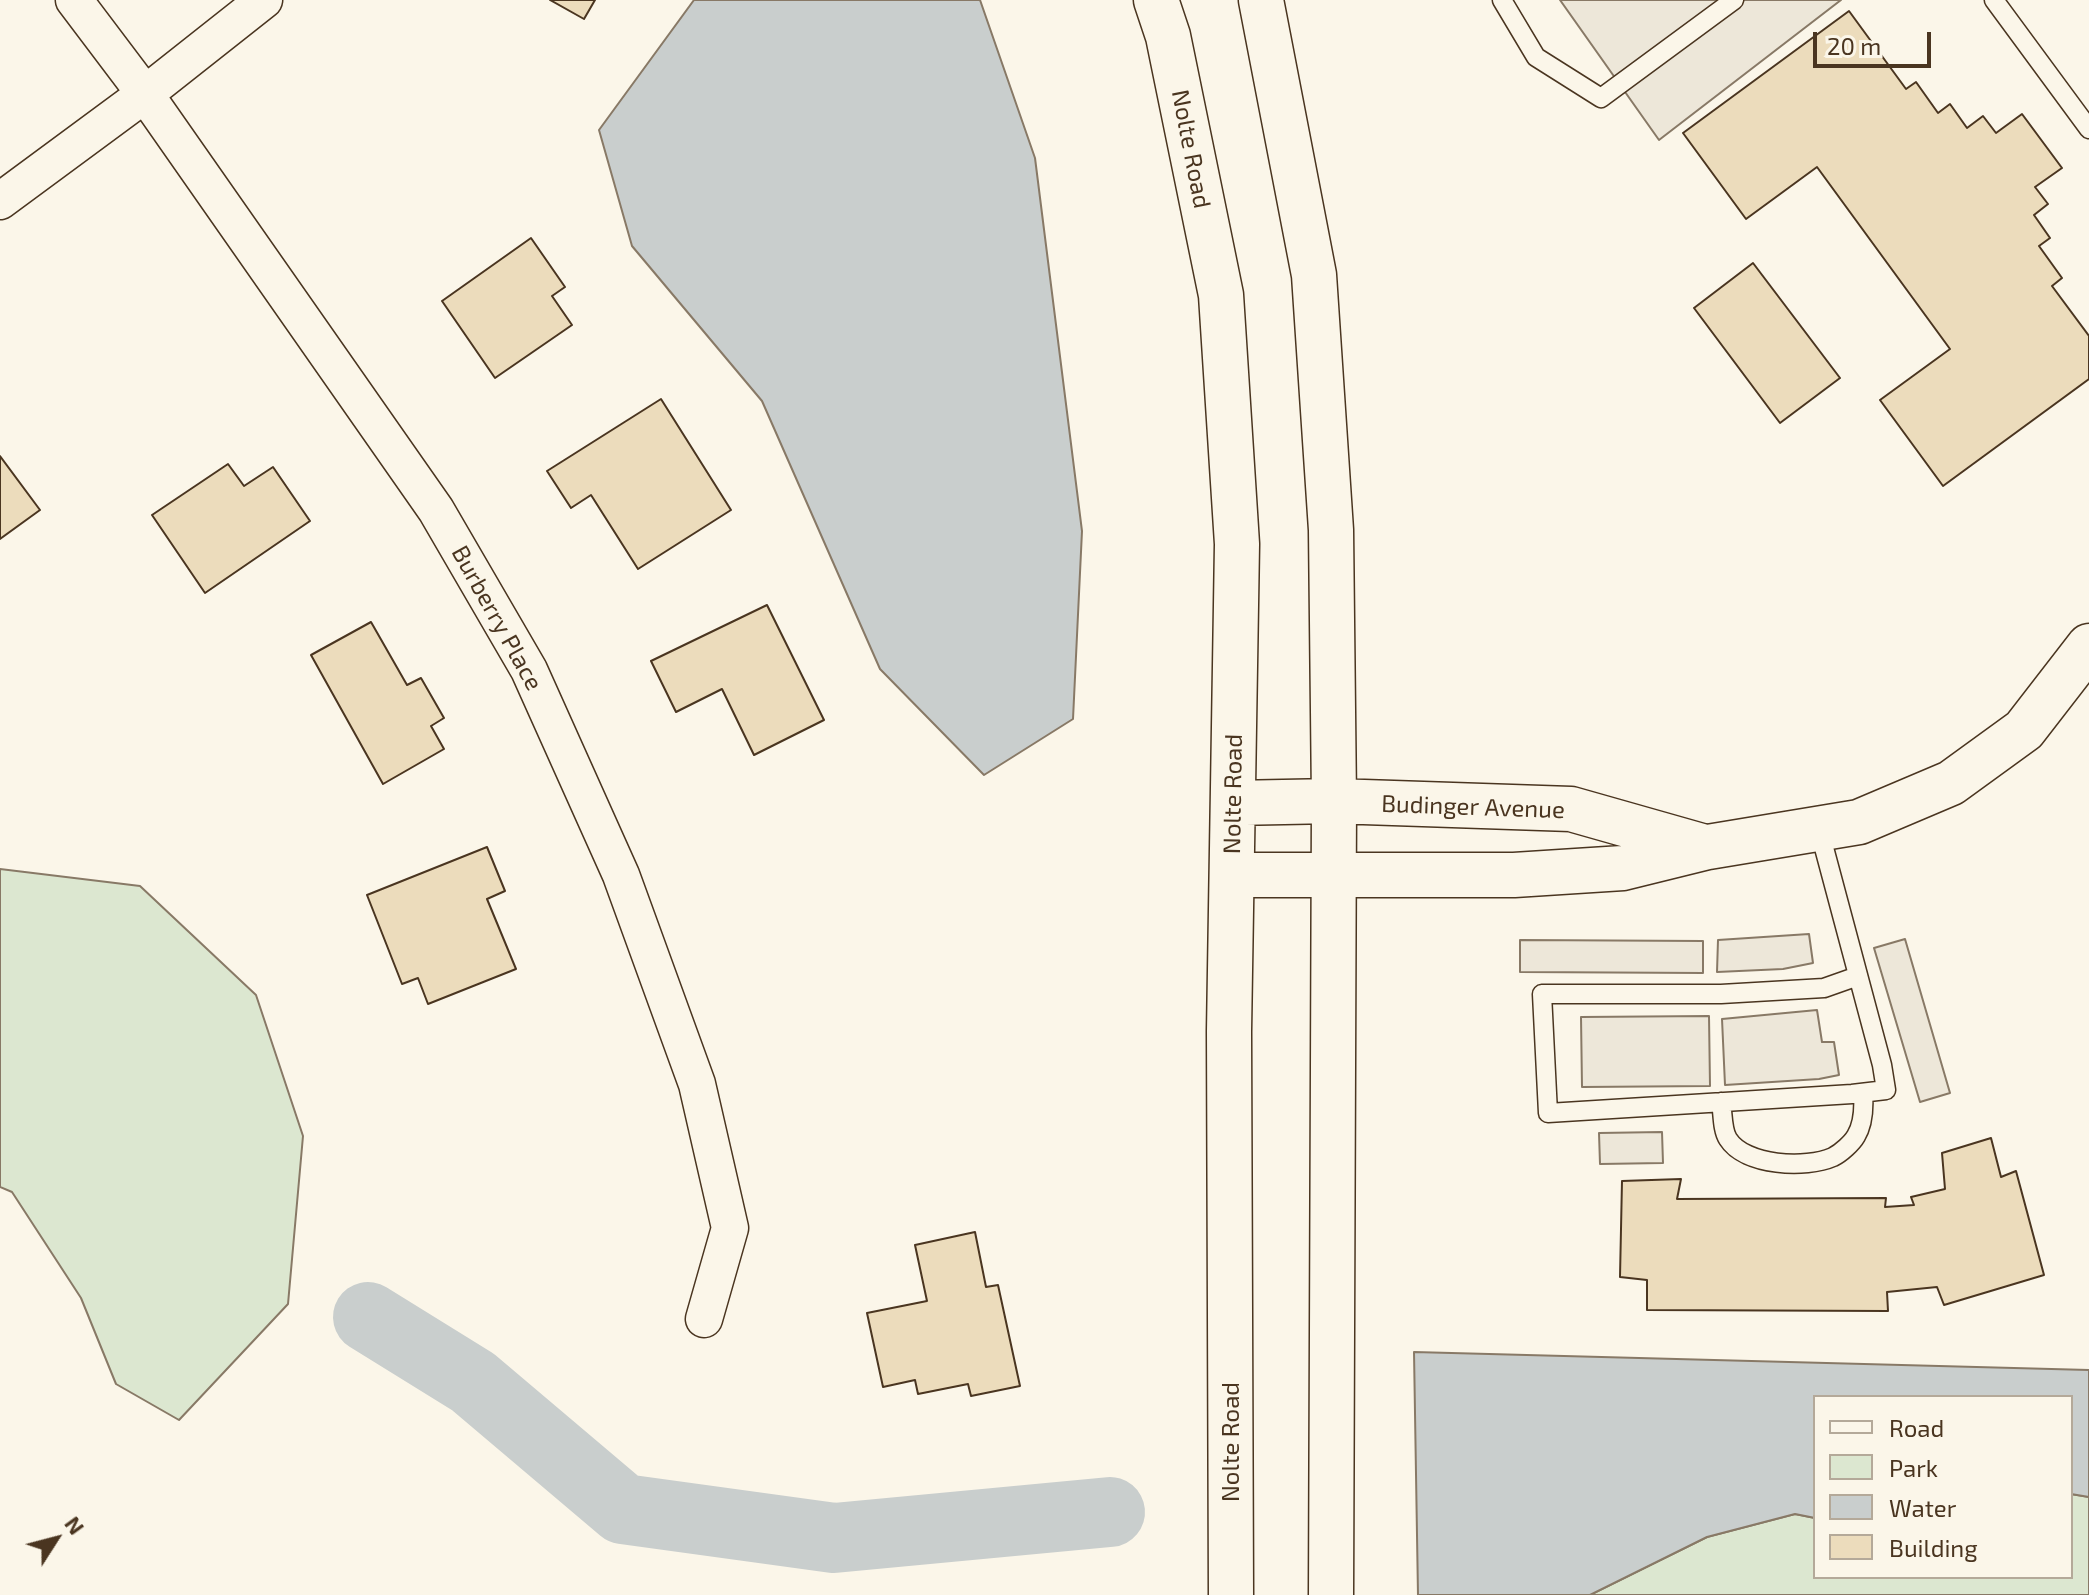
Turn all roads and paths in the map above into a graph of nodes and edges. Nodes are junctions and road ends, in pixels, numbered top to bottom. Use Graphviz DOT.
graph roads {
  1 [pos="74,0"];
  2 [pos="264,0"];
  3 [pos="1156,0"];
  4 [pos="1261,0"];
  5 [pos="1502,0"];
  6 [pos="1734,0"];
  7 [pos="1994,0"];
  8 [pos="145,94"];
  9 [pos="2089,129"];
  10 [pos="0,201"];
  11 [pos="2089,646"];
  12 [pos="1334,801"];
  13 [pos="1233,803"];
  14 [pos="1819,829"];
  15 [pos="1708,847"];
  16 [pos="1232,875"];
  17 [pos="1334,876"];
  18 [pos="1858,976"];
  19 [pos="1863,1093"];
  20 [pos="1721,1102"];
  21 [pos="704,1319"];
  22 [pos="1231,1595"];
  23 [pos="1331,1595"];
  1 -- 8 [label="street, Burberry Place"];
  2 -- 8 [label="street"];
  3 -- 13 [label="street, Nolte Road"];
  4 -- 12 [label="street"];
  5 -- 6 [label="lane"];
  7 -- 9 [label="lane"];
  8 -- 10 [label="street"];
  8 -- 21 [label="street, Burberry Place"];
  11 -- 14 [label="street, Budinger Avenue"];
  12 -- 13 [label="street, Budinger Avenue"];
  12 -- 15 [label="street, Budinger Avenue"];
  12 -- 17 [label="street"];
  13 -- 16 [label="street, Nolte Road"];
  14 -- 15 [label="street, Budinger Avenue"];
  14 -- 18 [label="lane"];
  15 -- 17 [label="street, Budinger Avenue"];
  16 -- 17 [label="street, Budinger Avenue"];
  16 -- 22 [label="street, Nolte Road"];
  17 -- 23 [label="street"];
  18 -- 19 [label="lane"];
  18 -- 20 [label="lane"];
  19 -- 20 [label="lane"];
  19 -- 20 [label="lane"];
}
